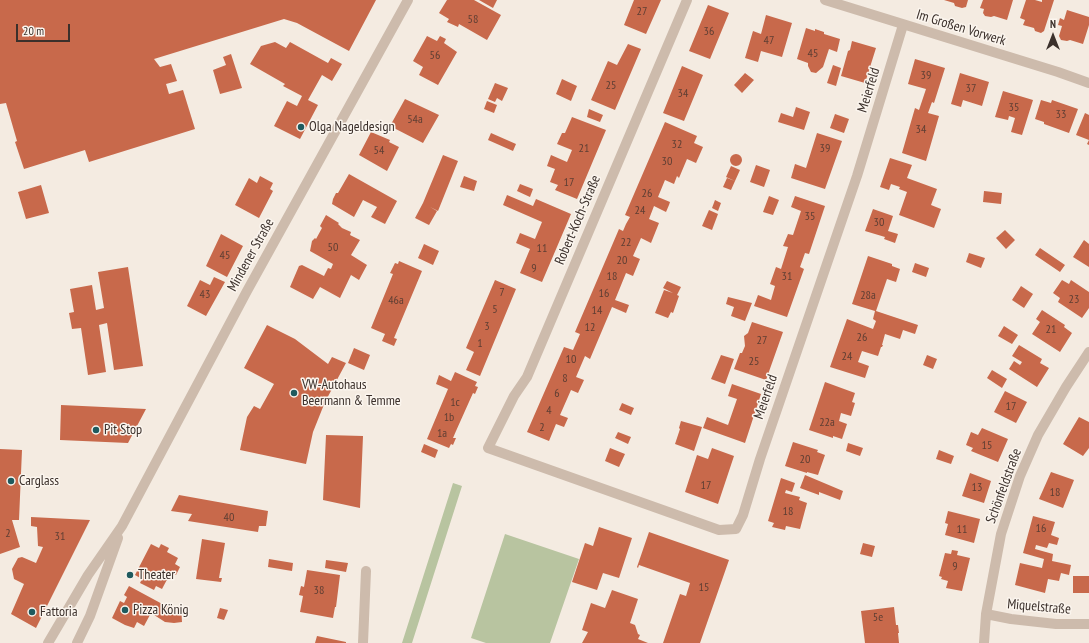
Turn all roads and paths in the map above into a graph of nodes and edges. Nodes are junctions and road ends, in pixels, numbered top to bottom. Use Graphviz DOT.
graph roads {
  1 [pos="408,0"];
  2 [pos="687,0"];
  3 [pos="825,0"];
  4 [pos="903,25"];
  5 [pos="1089,83"];
  6 [pos="1089,352"];
  7 [pos="488,448"];
  8 [pos="122,526"];
  9 [pos="366,571"];
  10 [pos="986,614"];
  11 [pos="1089,624"];
  12 [pos="48,643"];
  13 [pos="77,643"];
  14 [pos="362,643"];
  15 [pos="984,643"];
  1 -- 8 [label="street, Mindener Straße"];
  2 -- 7 [label="street, Robert-Koch-Straße"];
  3 -- 4 [label="street, Im Großen Vorwerk"];
  4 -- 5 [label="street, Im Großen Vorwerk"];
  4 -- 7 [label="street, Meierfeld"];
  6 -- 10 [label="street, Schönfeldstraße"];
  8 -- 12 [label="street, Mindener Straße"];
  8 -- 13 [label="street, Mindener Straße"];
  9 -- 14 [label="street"];
  10 -- 11 [label="street, Miquelstraße"];
  10 -- 15 [label="street, Schönfeldstraße"];
}
